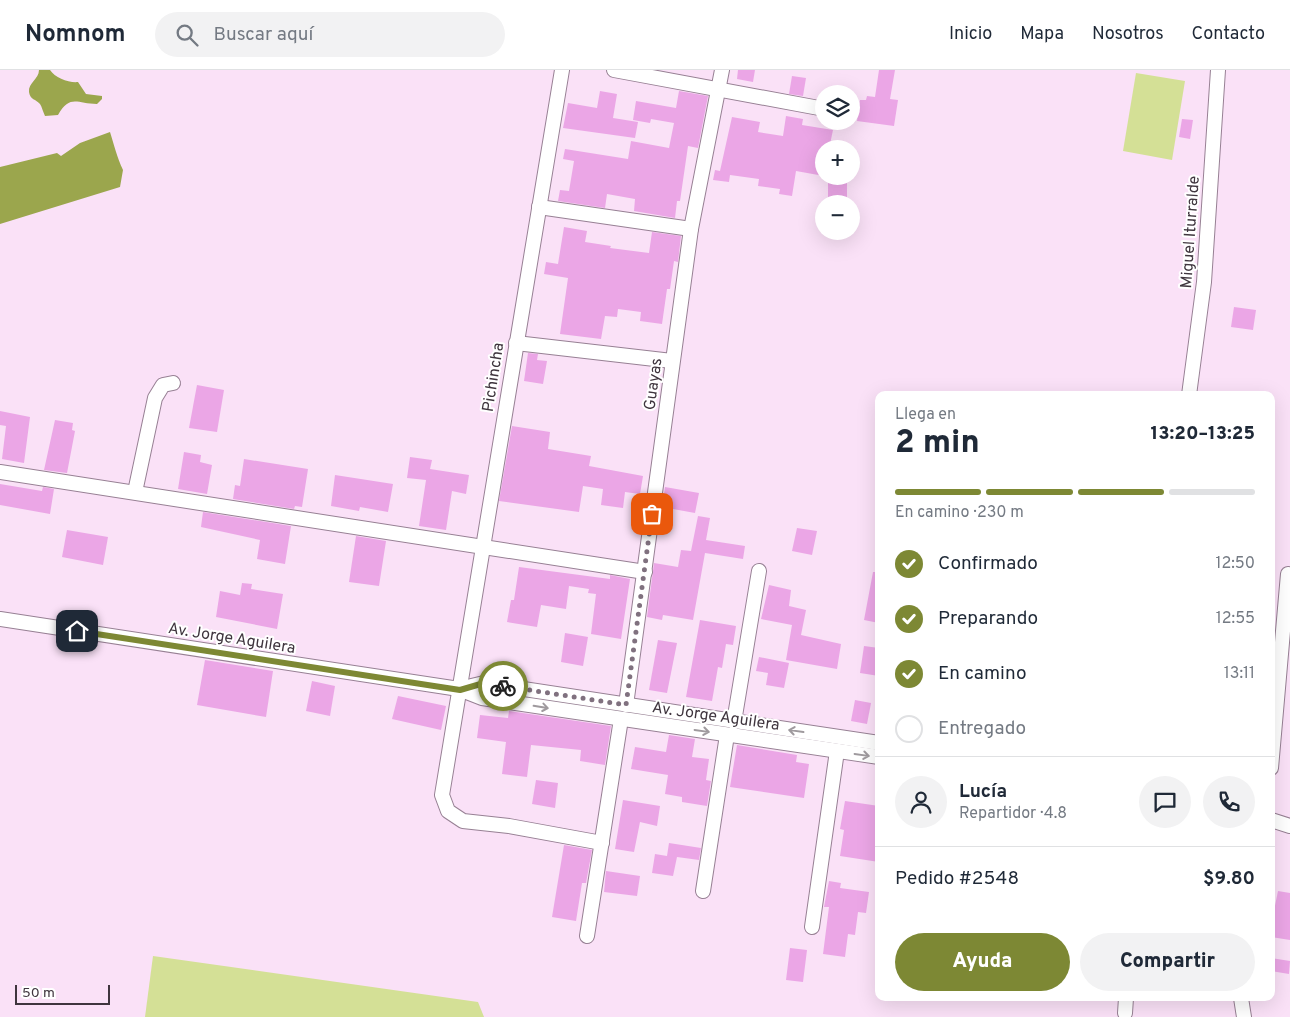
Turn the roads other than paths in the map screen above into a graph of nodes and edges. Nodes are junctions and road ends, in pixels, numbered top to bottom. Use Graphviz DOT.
graph roads {
  1 [pos="562,70"];
  2 [pos="614,70"];
  3 [pos="722,70"];
  4 [pos="1218,70"];
  5 [pos="719,89"];
  6 [pos="815,107"];
  7 [pos="539,207"];
  8 [pos="691,230"];
  9 [pos="516,343"];
  10 [pos="672,361"];
  11 [pos="173,383"];
  12 [pos="1190,391"];
  13 [pos="0,472"];
  14 [pos="135,492"];
  15 [pos="482,545"];
  16 [pos="759,571"];
  17 [pos="645,572"];
  18 [pos="1288,574"];
  19 [pos="0,619"];
  20 [pos="460,690"];
  21 [pos="626,705"];
  22 [pos="621,719"];
  23 [pos="1275,722"];
  24 [pos="730,728"];
  25 [pos="875,743"];
  26 [pos="837,751"];
  27 [pos="875,756"];
  28 [pos="1275,821"];
  29 [pos="1290,826"];
  30 [pos="602,843"];
  31 [pos="703,891"];
  32 [pos="812,927"];
  33 [pos="587,936"];
  34 [pos="1126,1001"];
  35 [pos="1241,1001"];
  36 [pos="1125,1013"];
  37 [pos="1244,1017"];
  1 -- 7 [label="street, Pichincha"];
  2 -- 5 [label="street"];
  3 -- 5 [label="street, Guayas"];
  4 -- 12 [label="street, Miguel Iturralde"];
  5 -- 6 [label="street"];
  5 -- 8 [label="street, Guayas"];
  7 -- 8 [label="street"];
  7 -- 9 [label="street, Pichincha"];
  8 -- 10 [label="street, Guayas"];
  9 -- 10 [label="street"];
  9 -- 15 [label="street, Pichincha"];
  10 -- 17 [label="street, Guayas"];
  11 -- 14 [label="street"];
  13 -- 14 [label="street"];
  14 -- 15 [label="street"];
  15 -- 17 [label="street"];
  15 -- 20 [label="street, Pichincha"];
  16 -- 24 [label="street"];
  17 -- 21 [label="street, Guayas"];
  18 -- 23 [label="street"];
  19 -- 20 [label="street, Av. Jorge Aguilera"];
  20 -- 21 [label="street, Av. Jorge Aguilera"];
  20 -- 22 [label="street, Av. Jorge Aguilera, one-way"];
  20 -- 30 [label="street, Pichincha"];
  21 -- 24 [label="street, Av. Jorge Aguilera"];
  22 -- 24 [label="street, Av. Jorge Aguilera, one-way"];
  22 -- 30 [label="street"];
  25 -- 24 [label="street, Av. Jorge Aguilera, one-way"];
  24 -- 26 [label="street, Av. Jorge Aguilera"];
  24 -- 31 [label="street"];
  26 -- 27 [label="street, Av. Jorge Aguilera, one-way"];
  26 -- 32 [label="street"];
  28 -- 29 [label="street"];
  30 -- 33 [label="street"];
  34 -- 36 [label="street"];
  35 -- 37 [label="street"];
}
